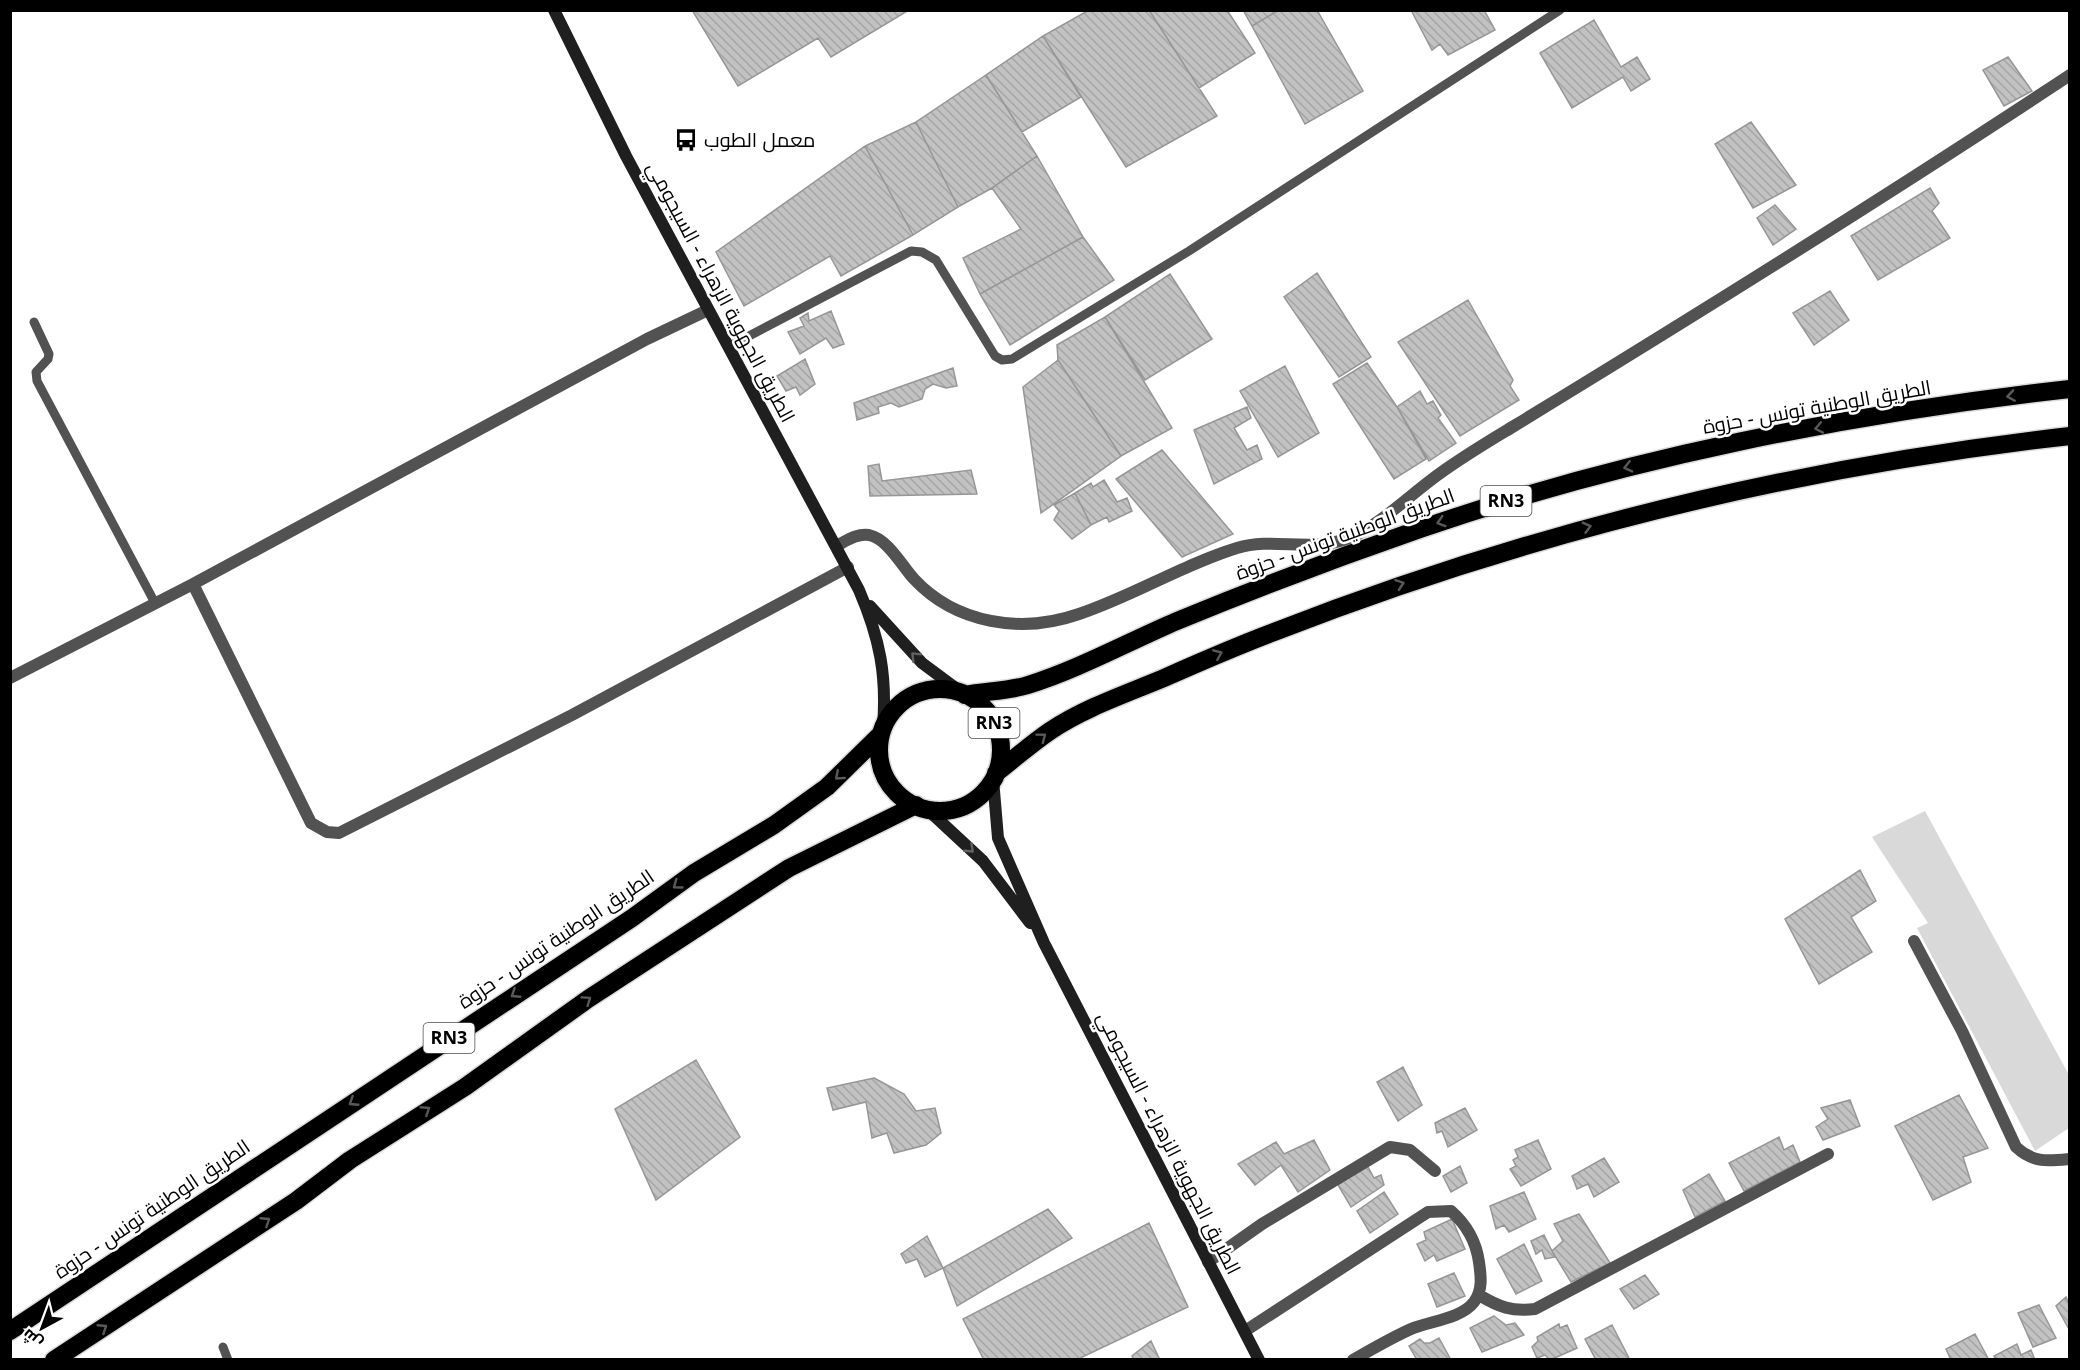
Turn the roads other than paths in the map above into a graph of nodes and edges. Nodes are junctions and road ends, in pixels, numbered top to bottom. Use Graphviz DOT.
graph roads {
  1 [pos="554,10"];
  2 [pos="1560,10"];
  3 [pos="2070,75"];
  4 [pos="708,310"];
  5 [pos="34,322"];
  6 [pos="728,347"];
  7 [pos="2070,389"];
  8 [pos="2070,436"];
  9 [pos="836,546"];
  10 [pos="848,567"];
  11 [pos="193,584"];
  12 [pos="859,590"];
  13 [pos="155,603"];
  14 [pos="10,678"];
  15 [pos="963,693"];
  16 [pos="882,731"];
  17 [pos="995,776"];
  18 [pos="921,807"];
  19 [pos="1914,941"];
  20 [pos="1044,943"];
  21 [pos="1828,1154"];
  22 [pos="2070,1159"];
  23 [pos="1435,1172"];
  24 [pos="1208,1262"];
  25 [pos="1479,1295"];
  26 [pos="10,1331"];
  27 [pos="1245,1331"];
  28 [pos="223,1347"];
  29 [pos="54,1359"];
  30 [pos="228,1359"];
  31 [pos="1259,1359"];
  32 [pos="1353,1359"];
  1 -- 4 [label="main road, الطريق الجهوية الزهراء - السيجومي"];
  2 -- 6 [label="lane"];
  3 -- 9 [label="street"];
  4 -- 6 [label="main road, الطريق الجهوية الزهراء - السيجومي"];
  4 -- 11 [label="street"];
  5 -- 13 [label="lane"];
  6 -- 9 [label="main road, الطريق الجهوية الزهراء - السيجومي"];
  7 -- 15 [label="highway, الطريق الوطنية تونس - حزوة / RN3, one-way"];
  17 -- 8 [label="highway, RN3, one-way"];
  9 -- 10 [label="main road, الطريق الجهوية الزهراء - السيجومي"];
  10 -- 11 [label="street"];
  10 -- 12 [label="main road, الطريق الجهوية الزهراء - السيجومي"];
  11 -- 13 [label="street"];
  15 -- 12 [label="main road, الطريق الجهوية الزهراء - السيجومي, one-way"];
  12 -- 16 [label="main road, الطريق الجهوية الزهراء - السيجومي"];
  13 -- 14 [label="street"];
  15 -- 16 [label="highway, RN3"];
  15 -- 17 [label="highway, RN3"];
  16 -- 18 [label="highway"];
  16 -- 26 [label="highway, الطريق الوطنية تونس - حزوة / RN3, one-way"];
  17 -- 18 [label="highway, RN3"];
  17 -- 20 [label="main road, الطريق الجهوية الزهراء - السيجومي"];
  18 -- 20 [label="main road, الطريق الجهوية الزهراء - السيجومي, one-way"];
  29 -- 18 [label="highway, RN3, one-way"];
  19 -- 22 [label="street"];
  20 -- 24 [label="main road, الطريق الجهوية الزهراء - السيجومي"];
  21 -- 25 [label="street"];
  23 -- 24 [label="street"];
  24 -- 27 [label="main road, الطريق الجهوية الزهراء - السيجومي"];
  25 -- 27 [label="street"];
  25 -- 32 [label="street"];
  27 -- 31 [label="main road, الطريق الجهوية الزهراء - السيجومي"];
  28 -- 30 [label="lane"];
}
